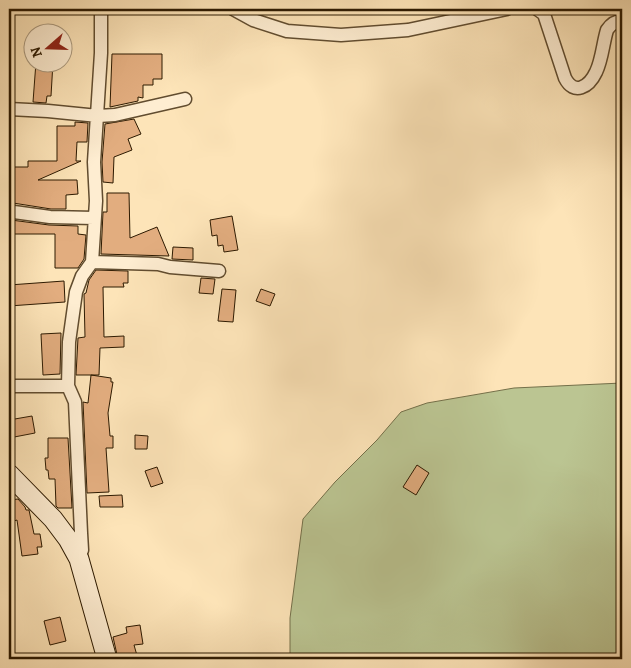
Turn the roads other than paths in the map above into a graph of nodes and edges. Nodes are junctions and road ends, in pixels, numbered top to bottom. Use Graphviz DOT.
graph roads {
  1 [pos="101,9"];
  2 [pos="233,9"];
  3 [pos="507,9"];
  4 [pos="538,9"];
  5 [pos="622,21"];
  6 [pos="185,99"];
  7 [pos="9,110"];
  8 [pos="98,116"];
  9 [pos="9,210"];
  10 [pos="94,218"];
  11 [pos="92,262"];
  12 [pos="219,271"];
  13 [pos="9,386"];
  14 [pos="68,386"];
  15 [pos="9,474"];
  16 [pos="79,559"];
  17 [pos="107,659"];
  1 -- 8 [label="street"];
  2 -- 3 [label="street"];
  4 -- 5 [label="street"];
  6 -- 8 [label="street"];
  7 -- 8 [label="street"];
  8 -- 10 [label="street"];
  9 -- 10 [label="street"];
  10 -- 11 [label="street"];
  11 -- 12 [label="street"];
  11 -- 14 [label="street"];
  13 -- 14 [label="street"];
  14 -- 16 [label="street"];
  15 -- 16 [label="main road"];
  16 -- 17 [label="main road"];
}
